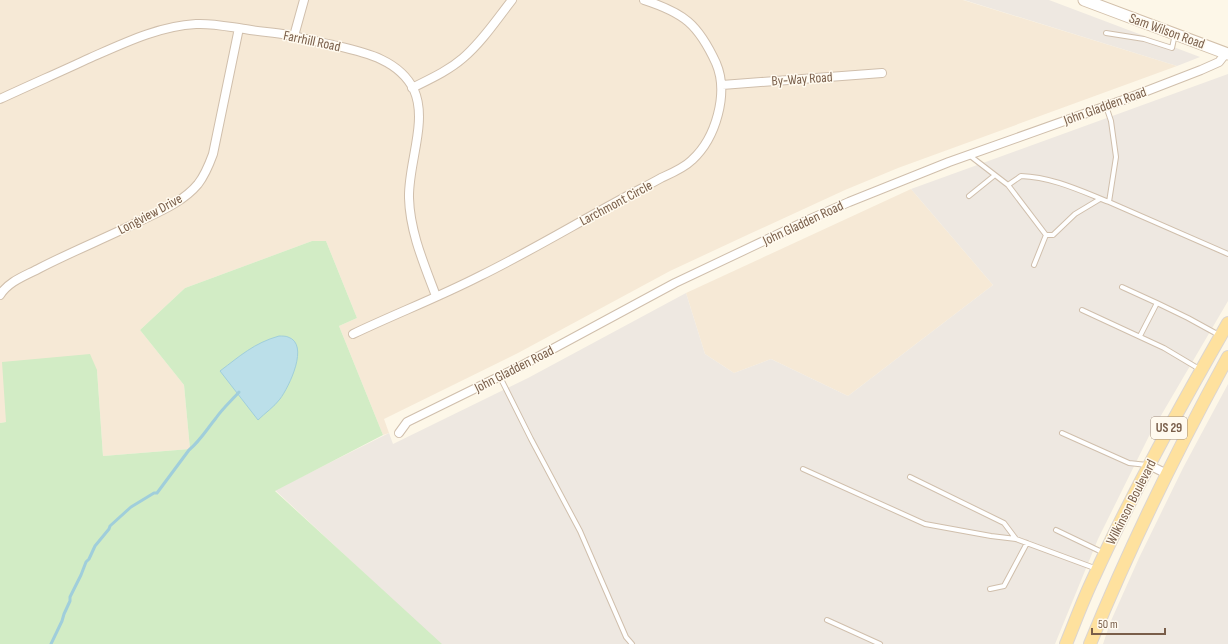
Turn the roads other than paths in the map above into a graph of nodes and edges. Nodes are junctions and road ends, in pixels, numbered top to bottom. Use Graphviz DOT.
graph roads {
  1 [pos="304,0"];
  2 [pos="512,0"];
  3 [pos="644,0"];
  4 [pos="1084,0"];
  5 [pos="239,28"];
  6 [pos="1106,33"];
  7 [pos="1176,34"];
  8 [pos="294,36"];
  9 [pos="1227,53"];
  10 [pos="882,73"];
  11 [pos="722,85"];
  12 [pos="412,88"];
  13 [pos="0,99"];
  14 [pos="1106,106"];
  15 [pos="969,155"];
  16 [pos="995,175"];
  17 [pos="1008,186"];
  18 [pos="969,196"];
  19 [pos="1100,199"];
  20 [pos="1109,202"];
  21 [pos="1046,235"];
  22 [pos="1228,254"];
  23 [pos="1034,265"];
  24 [pos="1122,287"];
  25 [pos="0,295"];
  26 [pos="436,296"];
  27 [pos="1157,303"];
  28 [pos="1082,310"];
  29 [pos="1228,323"];
  30 [pos="353,334"];
  31 [pos="1140,336"];
  32 [pos="1221,336"];
  33 [pos="1228,357"];
  34 [pos="1201,370"];
  35 [pos="500,377"];
  36 [pos="1062,432"];
  37 [pos="399,433"];
  38 [pos="1149,465"];
  39 [pos="803,469"];
  40 [pos="1167,474"];
  41 [pos="910,477"];
  42 [pos="1056,530"];
  43 [pos="1016,539"];
  44 [pos="1028,543"];
  45 [pos="1105,553"];
  46 [pos="1097,569"];
  47 [pos="990,589"];
  48 [pos="827,620"];
  49 [pos="632,644"];
  50 [pos="880,644"];
  51 [pos="1066,644"];
  52 [pos="1090,644"];
  1 -- 8 [label="street"];
  2 -- 12 [label="street"];
  3 -- 11 [label="street, Larchmont Circle"];
  4 -- 7 [label="street, Sam Wilson Road"];
  5 -- 8 [label="street, Farrhill Road"];
  5 -- 13 [label="street, Farrhill Road"];
  5 -- 25 [label="street, Longview Drive"];
  6 -- 7 [label="lane"];
  7 -- 9 [label="street, Sam Wilson Road"];
  8 -- 12 [label="street, Farrhill Road"];
  9 -- 14 [label="street, John Gladden Road"];
  10 -- 11 [label="street, By-Way Road"];
  11 -- 26 [label="street, Larchmont Circle"];
  12 -- 26 [label="street, Farrhill Road"];
  14 -- 15 [label="street, John Gladden Road"];
  14 -- 20 [label="lane"];
  15 -- 16 [label="lane"];
  15 -- 35 [label="street, John Gladden Road"];
  16 -- 17 [label="lane"];
  16 -- 18 [label="lane"];
  17 -- 19 [label="lane"];
  17 -- 21 [label="lane"];
  19 -- 20 [label="lane"];
  19 -- 21 [label="lane"];
  20 -- 22 [label="lane"];
  21 -- 23 [label="lane"];
  24 -- 27 [label="lane"];
  26 -- 30 [label="street, Larchmont Circle"];
  27 -- 31 [label="lane"];
  27 -- 32 [label="lane"];
  28 -- 31 [label="lane"];
  29 -- 32 [label="main road, Wilkinson Boulevard / US 29"];
  31 -- 34 [label="lane"];
  32 -- 34 [label="main road, Wilkinson Boulevard / US 29"];
  33 -- 40 [label="main road, Wilkinson Boulevard / US 29"];
  34 -- 38 [label="main road, Wilkinson Boulevard / US 29"];
  35 -- 37 [label="street, John Gladden Road"];
  35 -- 49 [label="lane"];
  36 -- 38 [label="lane"];
  38 -- 40 [label="street"];
  38 -- 45 [label="main road, Wilkinson Boulevard / US 29"];
  39 -- 43 [label="lane"];
  40 -- 52 [label="main road, Wilkinson Boulevard / US 29"];
  41 -- 43 [label="lane"];
  42 -- 45 [label="lane"];
  43 -- 44 [label="lane"];
  44 -- 46 [label="lane"];
  44 -- 47 [label="lane"];
  45 -- 46 [label="main road, Wilkinson Boulevard / US 29"];
  46 -- 51 [label="main road, Wilkinson Boulevard / US 29"];
  48 -- 50 [label="lane"];
}
